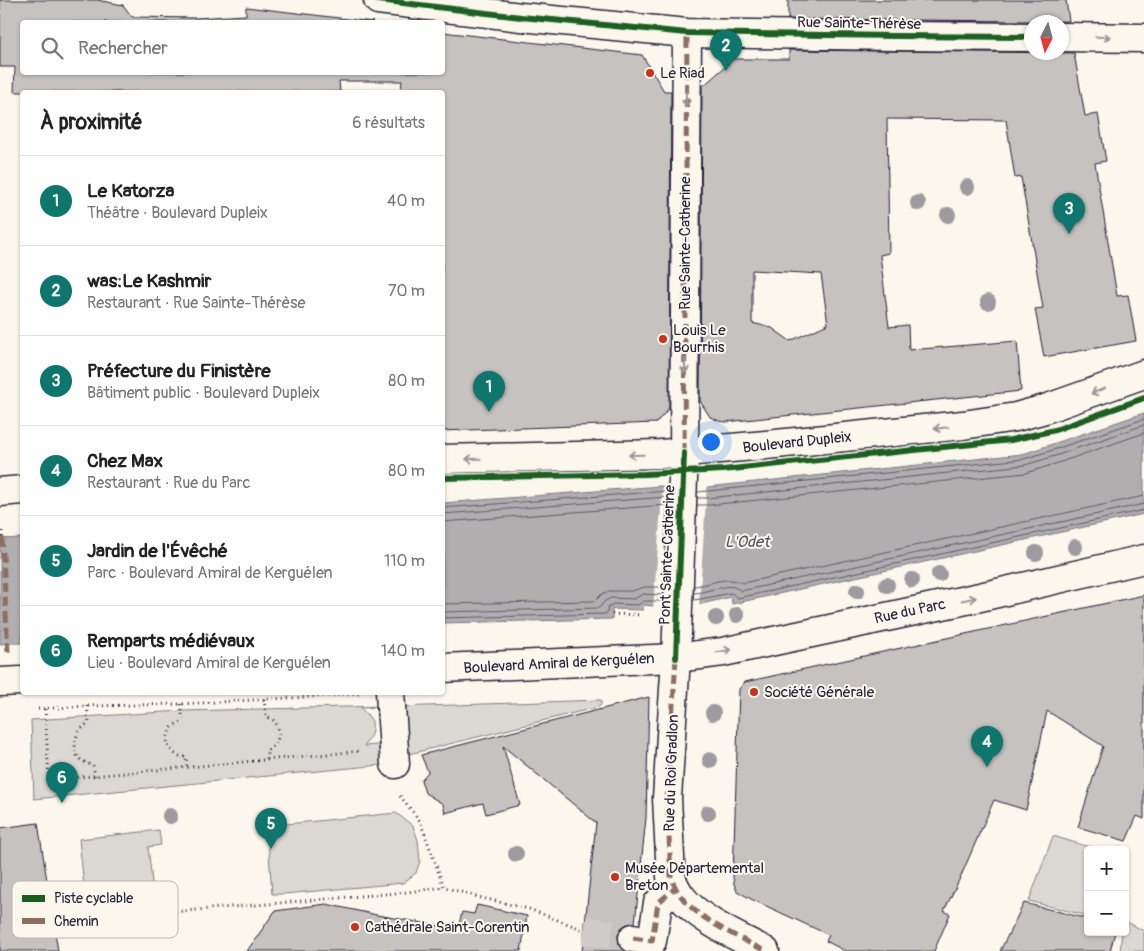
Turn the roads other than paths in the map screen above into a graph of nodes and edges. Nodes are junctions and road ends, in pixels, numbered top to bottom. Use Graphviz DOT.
graph roads {
  1 [pos="378,0"];
  2 [pos="687,33"];
  3 [pos="1024,37"];
  4 [pos="1069,37"];
  5 [pos="1144,38"];
  6 [pos="1144,374"];
  7 [pos="684,453"];
  8 [pos="445,459"];
  9 [pos="20,490"];
  10 [pos="0,492"];
  11 [pos="1144,559"];
  12 [pos="676,658"];
  13 [pos="445,668"];
  14 [pos="20,681"];
  15 [pos="0,682"];
  16 [pos="390,695"];
  17 [pos="395,756"];
  18 [pos="675,888"];
  19 [pos="633,938"];
  20 [pos="765,951"];
  1 -- 2 [label="street, Rue Sainte-Thérèse"];
  2 -- 3 [label="street, Rue Sainte-Thérèse"];
  2 -- 7 [label="street, Rue Sainte-Catherine, one-way"];
  4 -- 5 [label="street, one-way"];
  6 -- 7 [label="street, Boulevard Dupleix, one-way"];
  7 -- 8 [label="street, Boulevard Dupleix, one-way"];
  7 -- 12 [label="street, Pont Sainte-Catherine"];
  9 -- 10 [label="street"];
  12 -- 11 [label="street, Rue du Parc, one-way"];
  12 -- 13 [label="street, Boulevard Amiral de Kerguélen"];
  12 -- 18 [label="street, Rue du Roi Gradlon"];
  14 -- 15 [label="street"];
  16 -- 17 [label="street"];
  18 -- 19 [label="street"];
  18 -- 20 [label="street"];
}
